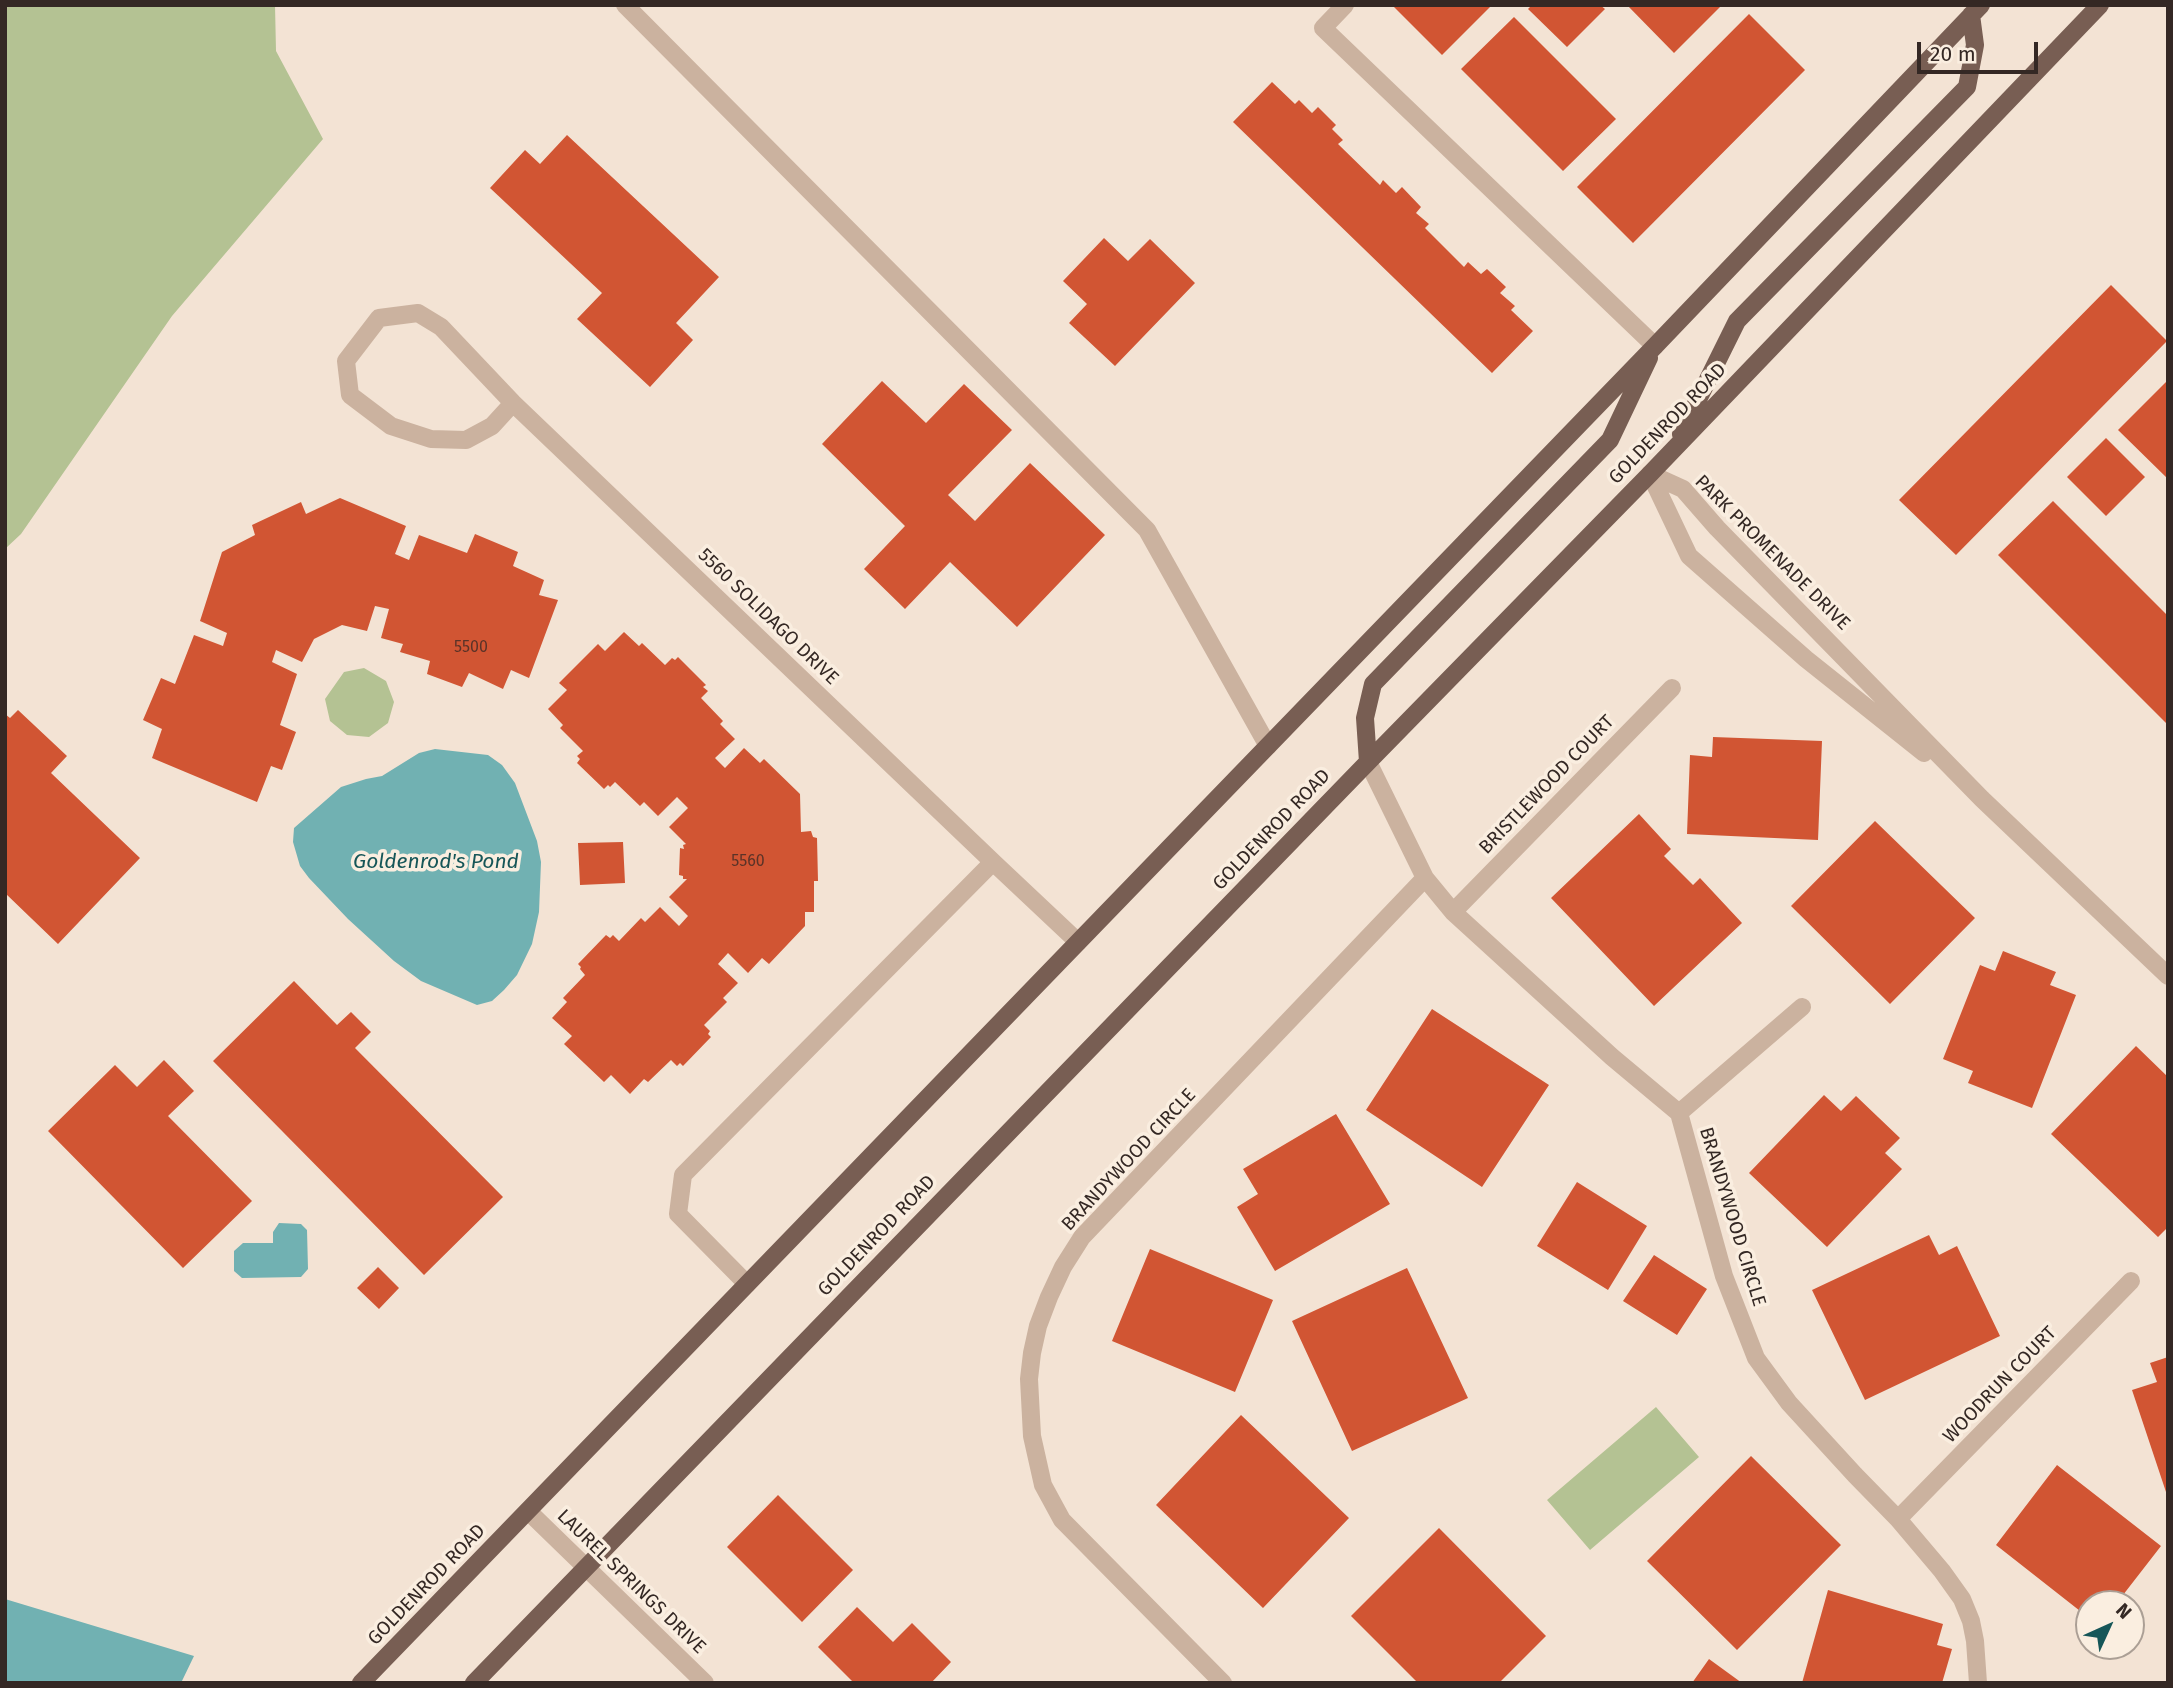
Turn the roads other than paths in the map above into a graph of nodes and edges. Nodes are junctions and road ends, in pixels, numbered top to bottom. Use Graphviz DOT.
graph roads {
  1 [pos="625,5"];
  2 [pos="1345,5"];
  3 [pos="2100,5"];
  4 [pos="1971,9"];
  5 [pos="1655,346"];
  6 [pos="513,404"];
  7 [pos="1673,450"];
  8 [pos="1650,474"];
  9 [pos="1672,688"];
  10 [pos="1269,746"];
  11 [pos="1368,762"];
  12 [pos="1982,799"];
  13 [pos="993,862"];
  14 [pos="1424,878"];
  15 [pos="1454,912"];
  16 [pos="1078,942"];
  17 [pos="2168,976"];
  18 [pos="1802,1007"];
  19 [pos="1679,1114"];
  20 [pos="2131,1281"];
  21 [pos="747,1284"];
  22 [pos="528,1511"];
  23 [pos="1898,1519"];
  24 [pos="586,1567"];
  25 [pos="429,1613"];
  26 [pos="361,1683"];
  27 [pos="371,1683"];
  28 [pos="474,1683"];
  29 [pos="705,1683"];
  30 [pos="1223,1683"];
  31 [pos="1978,1683"];
  1 -- 10 [label="street"];
  2 -- 5 [label="street"];
  3 -- 7 [label="main road, GOLDENROD ROAD"];
  4 -- 5 [label="main road, GOLDENROD ROAD"];
  4 -- 7 [label="main road"];
  5 -- 10 [label="main road, GOLDENROD ROAD"];
  5 -- 11 [label="main road"];
  6 -- 6 [label="street, 5560 SOLIDAGO DRIVE"];
  6 -- 13 [label="street, 5560 SOLIDAGO DRIVE"];
  7 -- 8 [label="main road, GOLDENROD ROAD"];
  8 -- 11 [label="main road, GOLDENROD ROAD"];
  8 -- 12 [label="street, PARK PROMENADE DRIVE"];
  8 -- 12 [label="street, PARK PROMENADE DRIVE"];
  9 -- 15 [label="street, BRISTLEWOOD COURT"];
  10 -- 16 [label="main road, GOLDENROD ROAD"];
  11 -- 14 [label="street, BRANDYWOOD CIRCLE"];
  11 -- 24 [label="main road, GOLDENROD ROAD"];
  12 -- 17 [label="street, PARK PROMENADE DRIVE"];
  13 -- 16 [label="street, 5560 SOLIDAGO DRIVE"];
  13 -- 21 [label="street"];
  14 -- 15 [label="street, BRANDYWOOD CIRCLE"];
  14 -- 30 [label="street, BRANDYWOOD CIRCLE"];
  15 -- 19 [label="street, BRANDYWOOD CIRCLE"];
  16 -- 21 [label="main road, GOLDENROD ROAD"];
  18 -- 19 [label="street"];
  19 -- 23 [label="street, BRANDYWOOD CIRCLE"];
  20 -- 23 [label="street, WOODRUN COURT"];
  21 -- 22 [label="main road, GOLDENROD ROAD"];
  22 -- 24 [label="street, LAUREL SPRINGS DRIVE"];
  22 -- 25 [label="main road, GOLDENROD ROAD"];
  23 -- 31 [label="street, BRANDYWOOD CIRCLE"];
  24 -- 28 [label="main road, GOLDENROD ROAD"];
  24 -- 29 [label="street, LAUREL SPRINGS DRIVE"];
  25 -- 26 [label="main road, GOLDENROD ROAD"];
  25 -- 27 [label="main road"];
}
